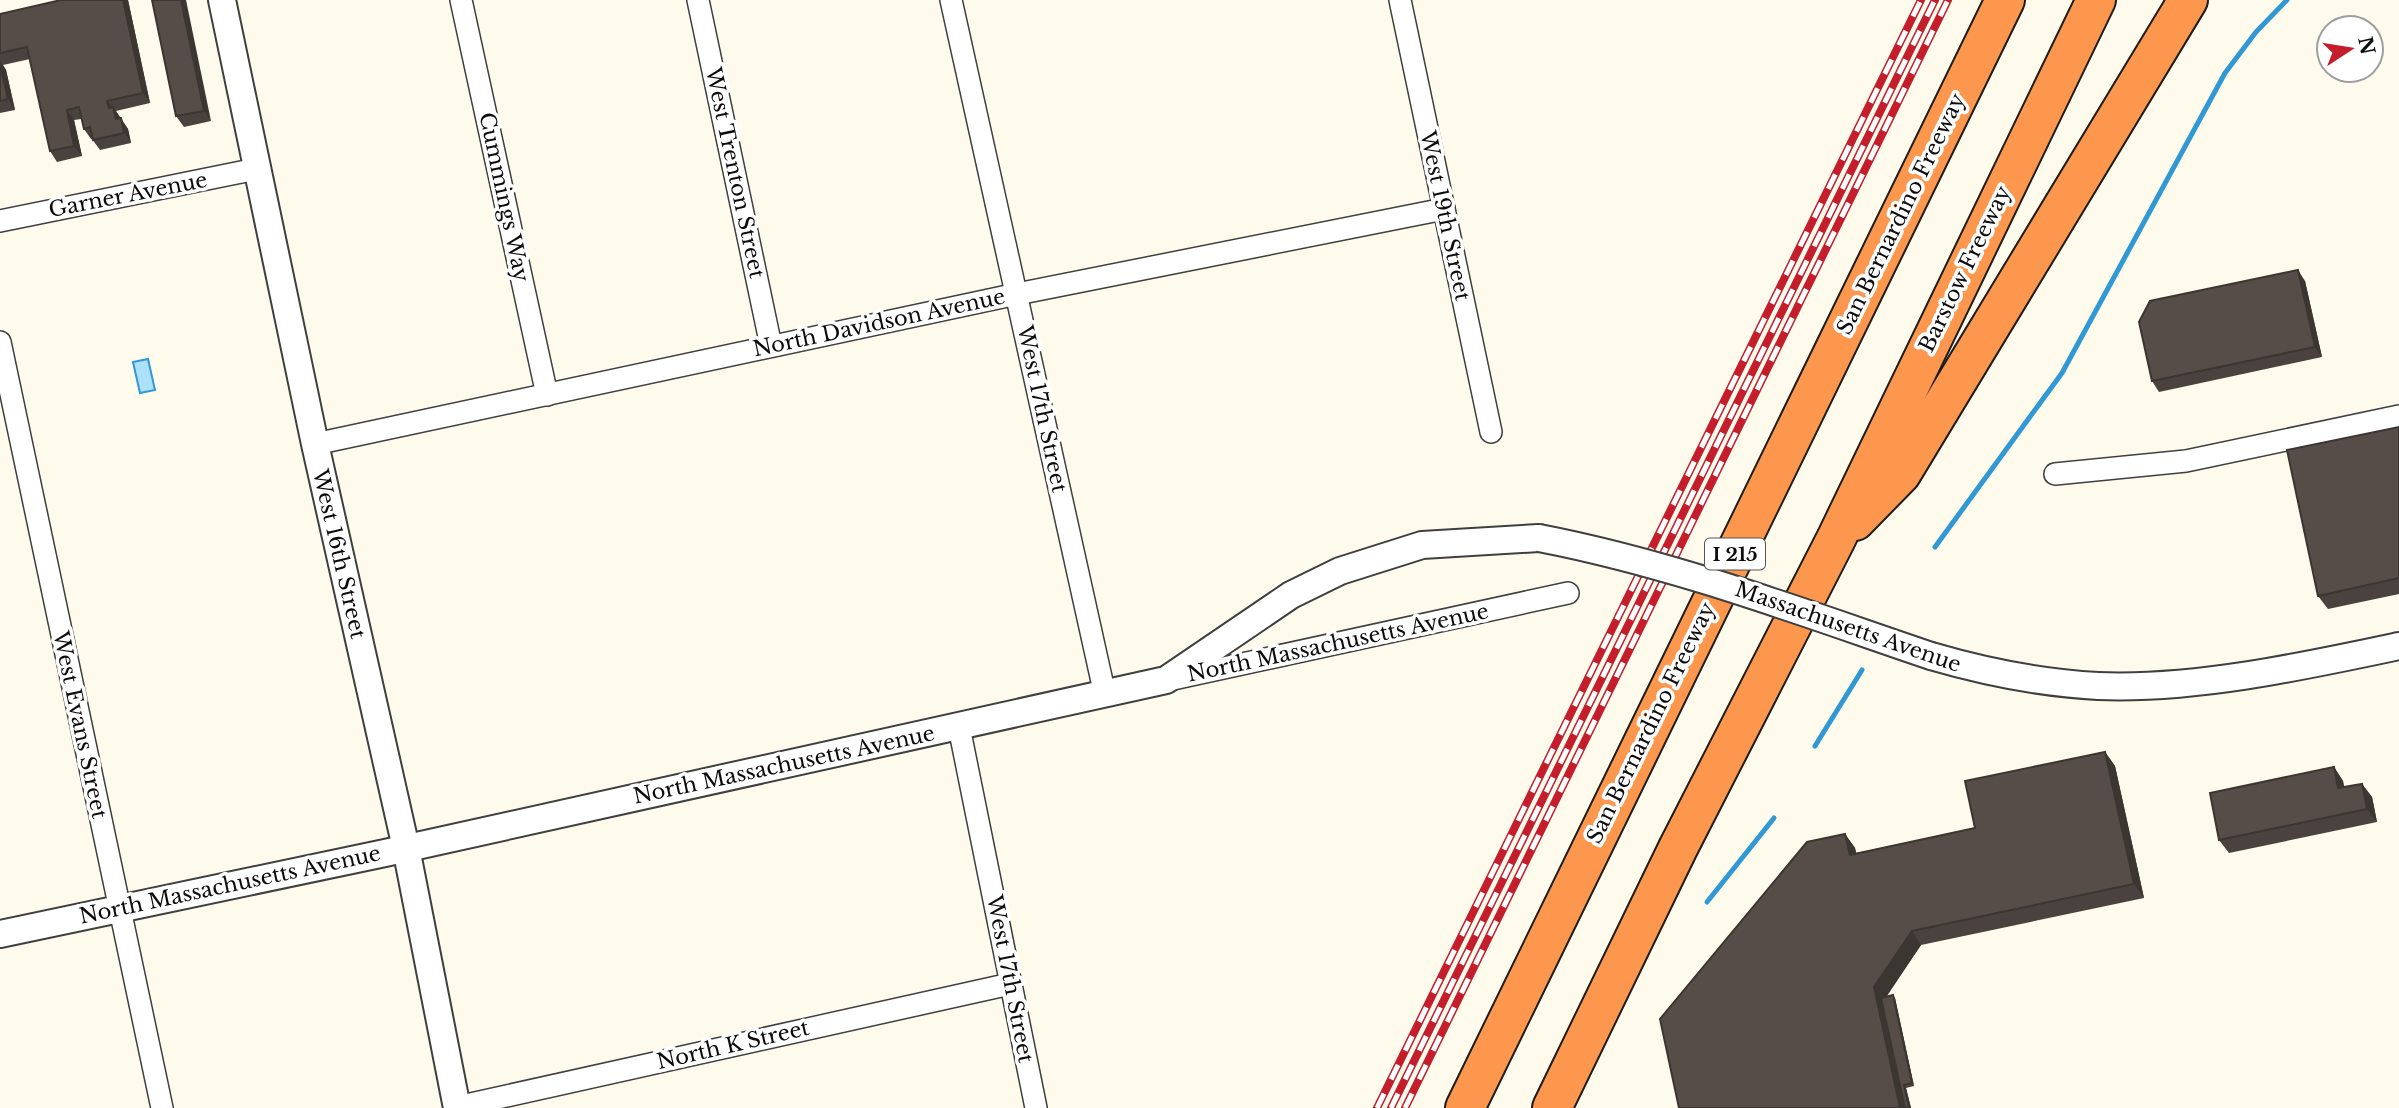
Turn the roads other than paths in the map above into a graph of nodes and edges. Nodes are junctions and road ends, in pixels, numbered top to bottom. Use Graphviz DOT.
graph roads {
  1 [pos="222,0"];
  2 [pos="461,0"];
  3 [pos="698,0"];
  4 [pos="951,0"];
  5 [pos="2005,0"];
  6 [pos="2096,0"];
  7 [pos="2188,0"];
  8 [pos="1406,1"];
  9 [pos="256,169"];
  10 [pos="1444,209"];
  11 [pos="0,221"];
  12 [pos="1017,293"];
  13 [pos="0,342"];
  14 [pos="771,346"];
  15 [pos="547,395"];
  16 [pos="2399,416"];
  17 [pos="1490,432"];
  18 [pos="315,444"];
  19 [pos="2055,474"];
  20 [pos="1836,539"];
  21 [pos="1568,593"];
  22 [pos="2399,646"];
  23 [pos="1166,680"];
  24 [pos="1105,695"];
  25 [pos="959,727"];
  26 [pos="406,848"];
  27 [pos="120,907"];
  28 [pos="0,933"];
  29 [pos="1010,984"];
  30 [pos="457,1107"];
  31 [pos="162,1108"];
  32 [pos="1036,1108"];
  33 [pos="1465,1108"];
  34 [pos="1552,1108"];
  1 -- 9 [label="street, West 16th Street"];
  2 -- 15 [label="street, Cummings Way"];
  3 -- 14 [label="street, West Trenton Street"];
  4 -- 12 [label="street, West 17th Street"];
  5 -- 33 [label="highway, San Bernardino Freeway / I 215"];
  6 -- 20 [label="highway, Barstow Freeway"];
  7 -- 20 [label="highway"];
  8 -- 10 [label="street, West 19th Street"];
  9 -- 11 [label="street, Garner Avenue"];
  9 -- 18 [label="street, West 16th Street"];
  10 -- 12 [label="street, North Davidson Avenue"];
  10 -- 17 [label="street, West 19th Street"];
  12 -- 14 [label="street, North Davidson Avenue"];
  12 -- 24 [label="street, West 17th Street"];
  13 -- 27 [label="street, West Evans Street"];
  14 -- 15 [label="street, North Davidson Avenue"];
  15 -- 18 [label="street, North Davidson Avenue"];
  16 -- 19 [label="street"];
  18 -- 26 [label="street, West 16th Street"];
  20 -- 34 [label="highway"];
  21 -- 23 [label="street, North Massachusetts Avenue"];
  22 -- 23 [label="street, Massachusetts Avenue, bridge"];
  23 -- 24 [label="street, North Massachusetts Avenue"];
  24 -- 25 [label="street, North Massachusetts Avenue"];
  25 -- 26 [label="street, North Massachusetts Avenue"];
  25 -- 29 [label="street, West 17th Street"];
  26 -- 27 [label="street, North Massachusetts Avenue"];
  26 -- 30 [label="street, West 16th Street"];
  27 -- 28 [label="street, North Massachusetts Avenue"];
  27 -- 31 [label="street, West Evans Street"];
  29 -- 30 [label="street, North K Street"];
  29 -- 32 [label="street, West 17th Street"];
}
